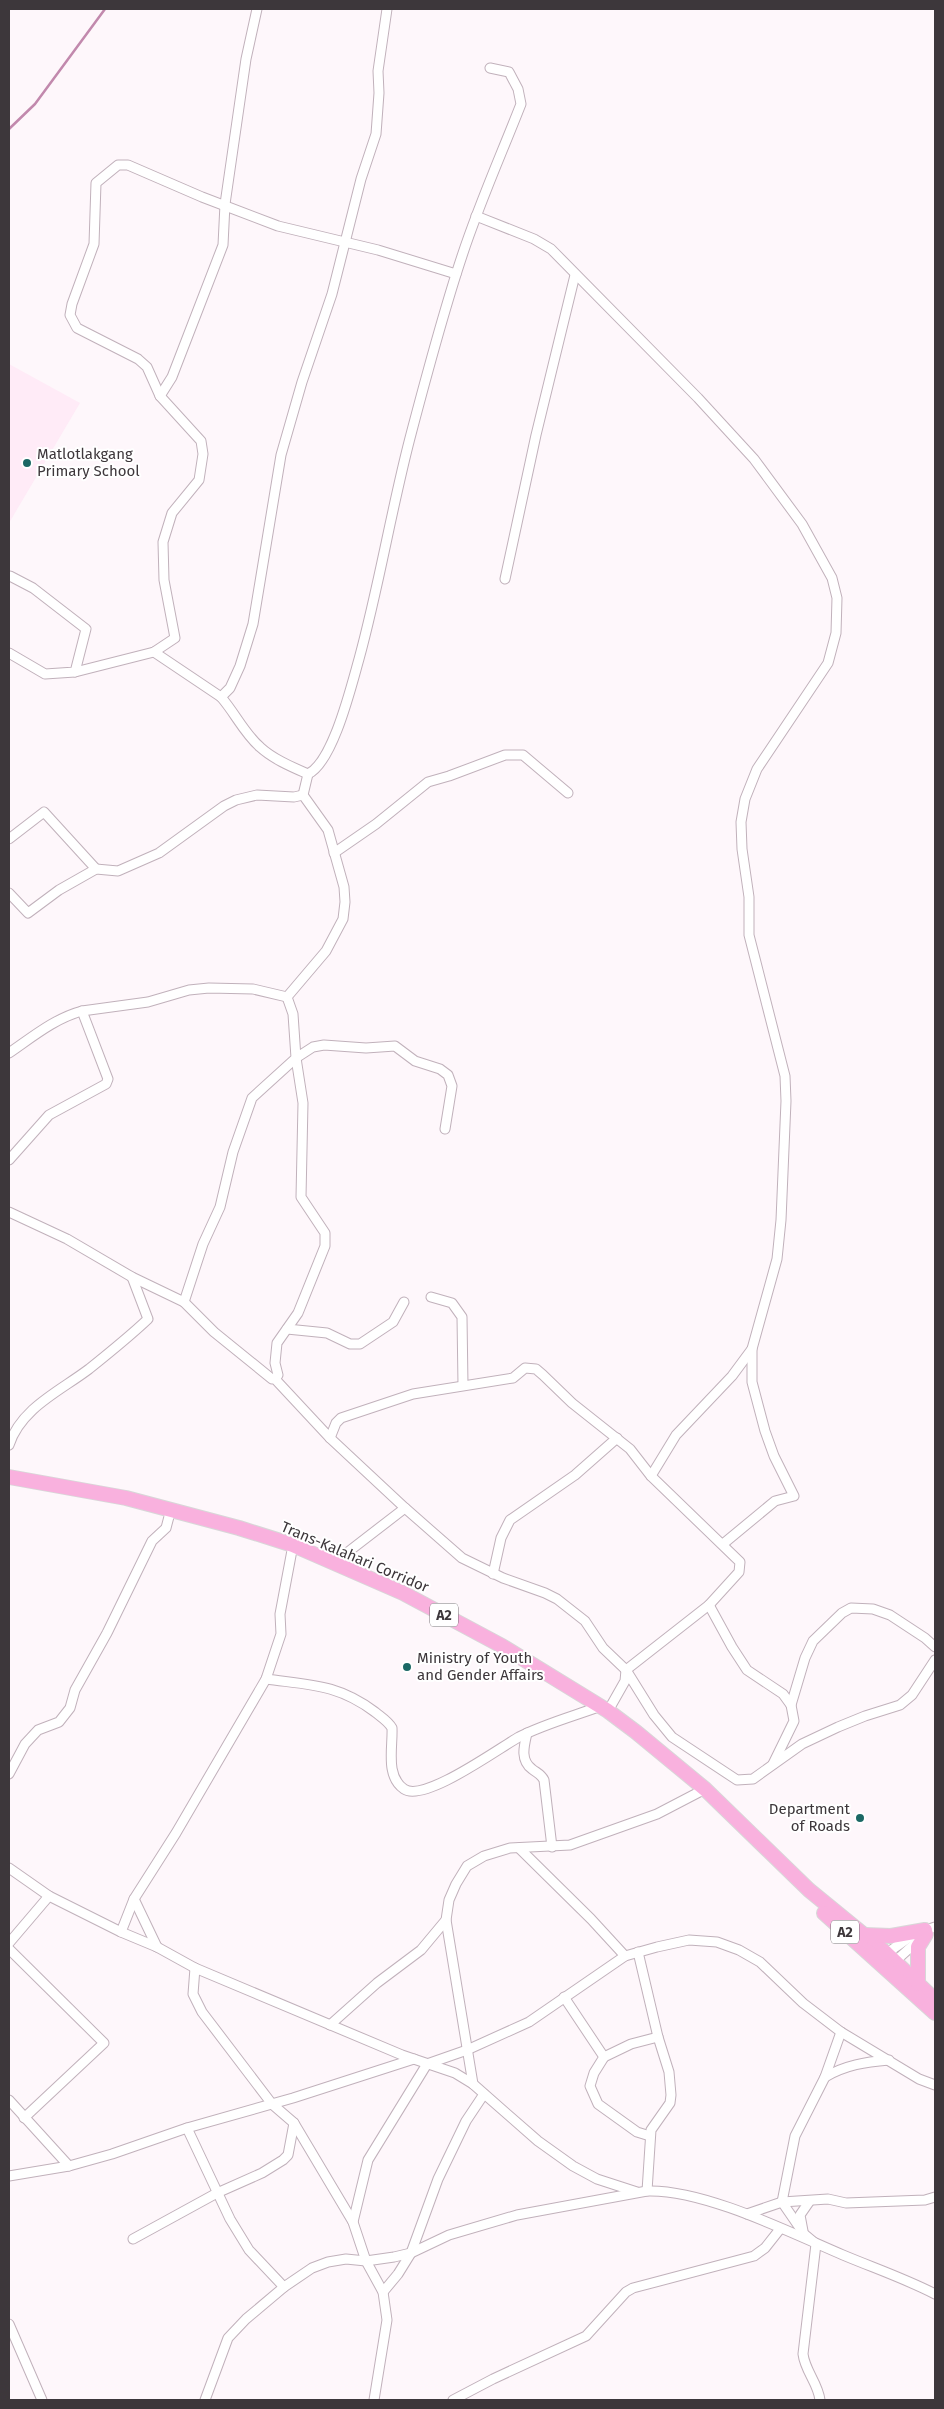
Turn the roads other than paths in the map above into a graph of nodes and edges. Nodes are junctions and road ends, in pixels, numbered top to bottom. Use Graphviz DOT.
graph roads {
  1 [pos="257,9"];
  2 [pos="387,9"];
  3 [pos="490,68"];
  4 [pos="225,204"];
  5 [pos="476,216"];
  6 [pos="345,243"];
  7 [pos="456,274"];
  8 [pos="575,275"];
  9 [pos="160,396"];
  10 [pos="10,576"];
  11 [pos="505,579"];
  12 [pos="154,652"];
  13 [pos="9,653"];
  14 [pos="75,672"];
  15 [pos="222,697"];
  16 [pos="308,774"];
  17 [pos="568,793"];
  18 [pos="303,795"];
  19 [pos="9,839"];
  20 [pos="334,853"];
  21 [pos="96,869"];
  22 [pos="9,893"];
  23 [pos="287,996"];
  24 [pos="82,1011"];
  25 [pos="9,1053"];
  26 [pos="296,1058"];
  27 [pos="445,1129"];
  28 [pos="9,1160"];
  29 [pos="9,1212"];
  30 [pos="132,1277"];
  31 [pos="431,1296"];
  32 [pos="184,1302"];
  33 [pos="404,1302"];
  34 [pos="288,1328"];
  35 [pos="752,1349"];
  36 [pos="275,1379"];
  37 [pos="463,1385"];
  38 [pos="330,1438"];
  39 [pos="617,1438"];
  40 [pos="9,1445"];
  41 [pos="651,1476"];
  42 [pos="9,1477"];
  43 [pos="405,1508"];
  44 [pos="171,1509"];
  45 [pos="723,1544"];
  46 [pos="293,1545"];
  47 [pos="335,1562"];
  48 [pos="493,1574"];
  49 [pos="709,1605"];
  50 [pos="935,1647"];
  51 [pos="935,1660"];
  52 [pos="626,1670"];
  53 [pos="266,1679"];
  54 [pos="791,1705"];
  55 [pos="604,1708"];
  56 [pos="527,1733"];
  57 [pos="773,1764"];
  58 [pos="9,1774"];
  59 [pos="705,1789"];
  60 [pos="552,1847"];
  61 [pos="519,1848"];
  62 [pos="9,1868"];
  63 [pos="808,1890"];
  64 [pos="49,1896"];
  65 [pos="134,1899"];
  66 [pos="446,1920"];
  67 [pos="930,1930"];
  68 [pos="121,1932"];
  69 [pos="865,1934"];
  70 [pos="9,1944"];
  71 [pos="157,1947"];
  72 [pos="9,1949"];
  73 [pos="638,1952"];
  74 [pos="625,1956"];
  75 [pos="886,1961"];
  76 [pos="195,1968"];
  77 [pos="918,1984"];
  78 [pos="564,1997"];
  79 [pos="935,2000"];
  80 [pos="935,2013"];
  81 [pos="330,2026"];
  82 [pos="841,2032"];
  83 [pos="658,2037"];
  84 [pos="466,2050"];
  85 [pos="604,2057"];
  86 [pos="414,2059"];
  87 [pos="888,2060"];
  88 [pos="427,2064"];
  89 [pos="825,2077"];
  90 [pos="473,2084"];
  91 [pos="935,2084"];
  92 [pos="484,2094"];
  93 [pos="9,2100"];
  94 [pos="272,2104"];
  95 [pos="24,2118"];
  96 [pos="294,2123"];
  97 [pos="187,2128"];
  98 [pos="650,2136"];
  99 [pos="69,2166"];
  100 [pos="9,2176"];
  101 [pos="643,2192"];
  102 [pos="217,2193"];
  103 [pos="935,2197"];
  104 [pos="782,2202"];
  105 [pos="809,2202"];
  106 [pos="747,2214"];
  107 [pos="352,2222"];
  108 [pos="780,2229"];
  109 [pos="804,2234"];
  110 [pos="133,2239"];
  111 [pos="816,2244"];
  112 [pos="412,2253"];
  113 [pos="366,2261"];
  114 [pos="284,2287"];
  115 [pos="383,2292"];
  116 [pos="935,2294"];
  117 [pos="9,2324"];
  118 [pos="42,2400"];
  119 [pos="205,2400"];
  120 [pos="374,2400"];
  121 [pos="453,2400"];
  122 [pos="820,2400"];
  1 -- 4 [label="street"];
  2 -- 6 [label="street"];
  3 -- 5 [label="street"];
  4 -- 6 [label="street"];
  4 -- 9 [label="street"];
  4 -- 9 [label="street"];
  5 -- 7 [label="street"];
  5 -- 8 [label="street"];
  6 -- 7 [label="street"];
  6 -- 15 [label="street"];
  7 -- 16 [label="street"];
  8 -- 11 [label="street"];
  8 -- 35 [label="street"];
  9 -- 12 [label="street"];
  10 -- 14 [label="street"];
  12 -- 14 [label="street"];
  12 -- 15 [label="street"];
  13 -- 14 [label="street"];
  15 -- 16 [label="street"];
  16 -- 18 [label="street"];
  17 -- 20 [label="street"];
  18 -- 20 [label="street"];
  18 -- 21 [label="street"];
  19 -- 21 [label="street"];
  20 -- 23 [label="street"];
  21 -- 22 [label="street"];
  23 -- 24 [label="street"];
  23 -- 26 [label="street"];
  24 -- 25 [label="street"];
  24 -- 28 [label="street"];
  26 -- 27 [label="street"];
  26 -- 32 [label="street"];
  26 -- 34 [label="street"];
  29 -- 30 [label="street"];
  30 -- 32 [label="street"];
  30 -- 40 [label="street"];
  31 -- 37 [label="street"];
  32 -- 36 [label="street"];
  33 -- 34 [label="street"];
  34 -- 36 [label="street"];
  35 -- 41 [label="street"];
  35 -- 45 [label="street"];
  36 -- 38 [label="street"];
  37 -- 38 [label="street"];
  37 -- 39 [label="street"];
  38 -- 43 [label="street"];
  39 -- 41 [label="street"];
  39 -- 48 [label="street"];
  41 -- 45 [label="street"];
  42 -- 44 [label="highway, Trans-Kalahari Corridor / A2"];
  43 -- 47 [label="street"];
  43 -- 48 [label="street"];
  44 -- 46 [label="highway, Trans-Kalahari Corridor / A2"];
  44 -- 58 [label="street"];
  45 -- 49 [label="street"];
  46 -- 47 [label="highway, Trans-Kalahari Corridor / A2"];
  46 -- 53 [label="street"];
  47 -- 55 [label="highway, Trans-Kalahari Corridor / A2"];
  48 -- 52 [label="street"];
  49 -- 52 [label="street"];
  49 -- 54 [label="street"];
  50 -- 54 [label="street"];
  51 -- 57 [label="street"];
  52 -- 55 [label="street"];
  52 -- 57 [label="street"];
  53 -- 56 [label="street"];
  53 -- 65 [label="street"];
  54 -- 57 [label="street"];
  55 -- 56 [label="street"];
  55 -- 59 [label="highway, Trans-Kalahari Corridor / A2"];
  56 -- 60 [label="street"];
  59 -- 60 [label="street"];
  59 -- 63 [label="highway, Trans-Kalahari Corridor / A2"];
  60 -- 61 [label="street"];
  61 -- 66 [label="street"];
  61 -- 74 [label="street"];
  62 -- 64 [label="street"];
  63 -- 69 [label="highway, Trans-Kalahari Corridor / A2"];
  63 -- 75 [label="highway, Trans-Kalahari Corridor / A2"];
  64 -- 68 [label="street"];
  64 -- 70 [label="street"];
  65 -- 68 [label="street"];
  65 -- 71 [label="street"];
  66 -- 81 [label="street"];
  66 -- 84 [label="street"];
  67 -- 69 [label="highway"];
  67 -- 75 [label="street"];
  67 -- 77 [label="highway"];
  68 -- 71 [label="street"];
  69 -- 75 [label="highway, Trans-Kalahari Corridor / A2"];
  71 -- 76 [label="street"];
  72 -- 95 [label="street"];
  73 -- 74 [label="street"];
  73 -- 82 [label="street"];
  73 -- 83 [label="street"];
  74 -- 78 [label="street"];
  75 -- 77 [label="highway, A2"];
  75 -- 80 [label="highway, A2"];
  76 -- 81 [label="street"];
  76 -- 94 [label="street"];
  77 -- 79 [label="highway, A2"];
  78 -- 84 [label="street"];
  78 -- 85 [label="street"];
  81 -- 86 [label="street"];
  82 -- 87 [label="street"];
  82 -- 89 [label="street"];
  83 -- 85 [label="street"];
  83 -- 98 [label="street"];
  84 -- 88 [label="street"];
  84 -- 90 [label="street"];
  85 -- 98 [label="street"];
  86 -- 88 [label="street"];
  86 -- 94 [label="street"];
  87 -- 89 [label="street"];
  87 -- 91 [label="street"];
  88 -- 90 [label="street"];
  88 -- 107 [label="street"];
  89 -- 104 [label="street"];
  90 -- 92 [label="street"];
  92 -- 101 [label="street"];
  92 -- 112 [label="street"];
  93 -- 95 [label="street"];
  94 -- 96 [label="street"];
  94 -- 97 [label="street"];
  95 -- 99 [label="street"];
  96 -- 102 [label="street"];
  96 -- 107 [label="street"];
  97 -- 99 [label="street"];
  97 -- 102 [label="street"];
  98 -- 101 [label="street"];
  99 -- 100 [label="street"];
  101 -- 106 [label="street"];
  101 -- 112 [label="street"];
  102 -- 110 [label="street"];
  102 -- 114 [label="street"];
  103 -- 105 [label="street"];
  104 -- 105 [label="street"];
  104 -- 106 [label="street"];
  104 -- 109 [label="street"];
  105 -- 109 [label="street"];
  106 -- 108 [label="street"];
  107 -- 113 [label="street"];
  108 -- 111 [label="street"];
  108 -- 121 [label="street"];
  109 -- 111 [label="street"];
  111 -- 116 [label="street"];
  111 -- 122 [label="street"];
  112 -- 113 [label="street"];
  112 -- 115 [label="street"];
  113 -- 114 [label="street"];
  113 -- 115 [label="street"];
  114 -- 119 [label="street"];
  115 -- 120 [label="street"];
  117 -- 118 [label="street"];
}
